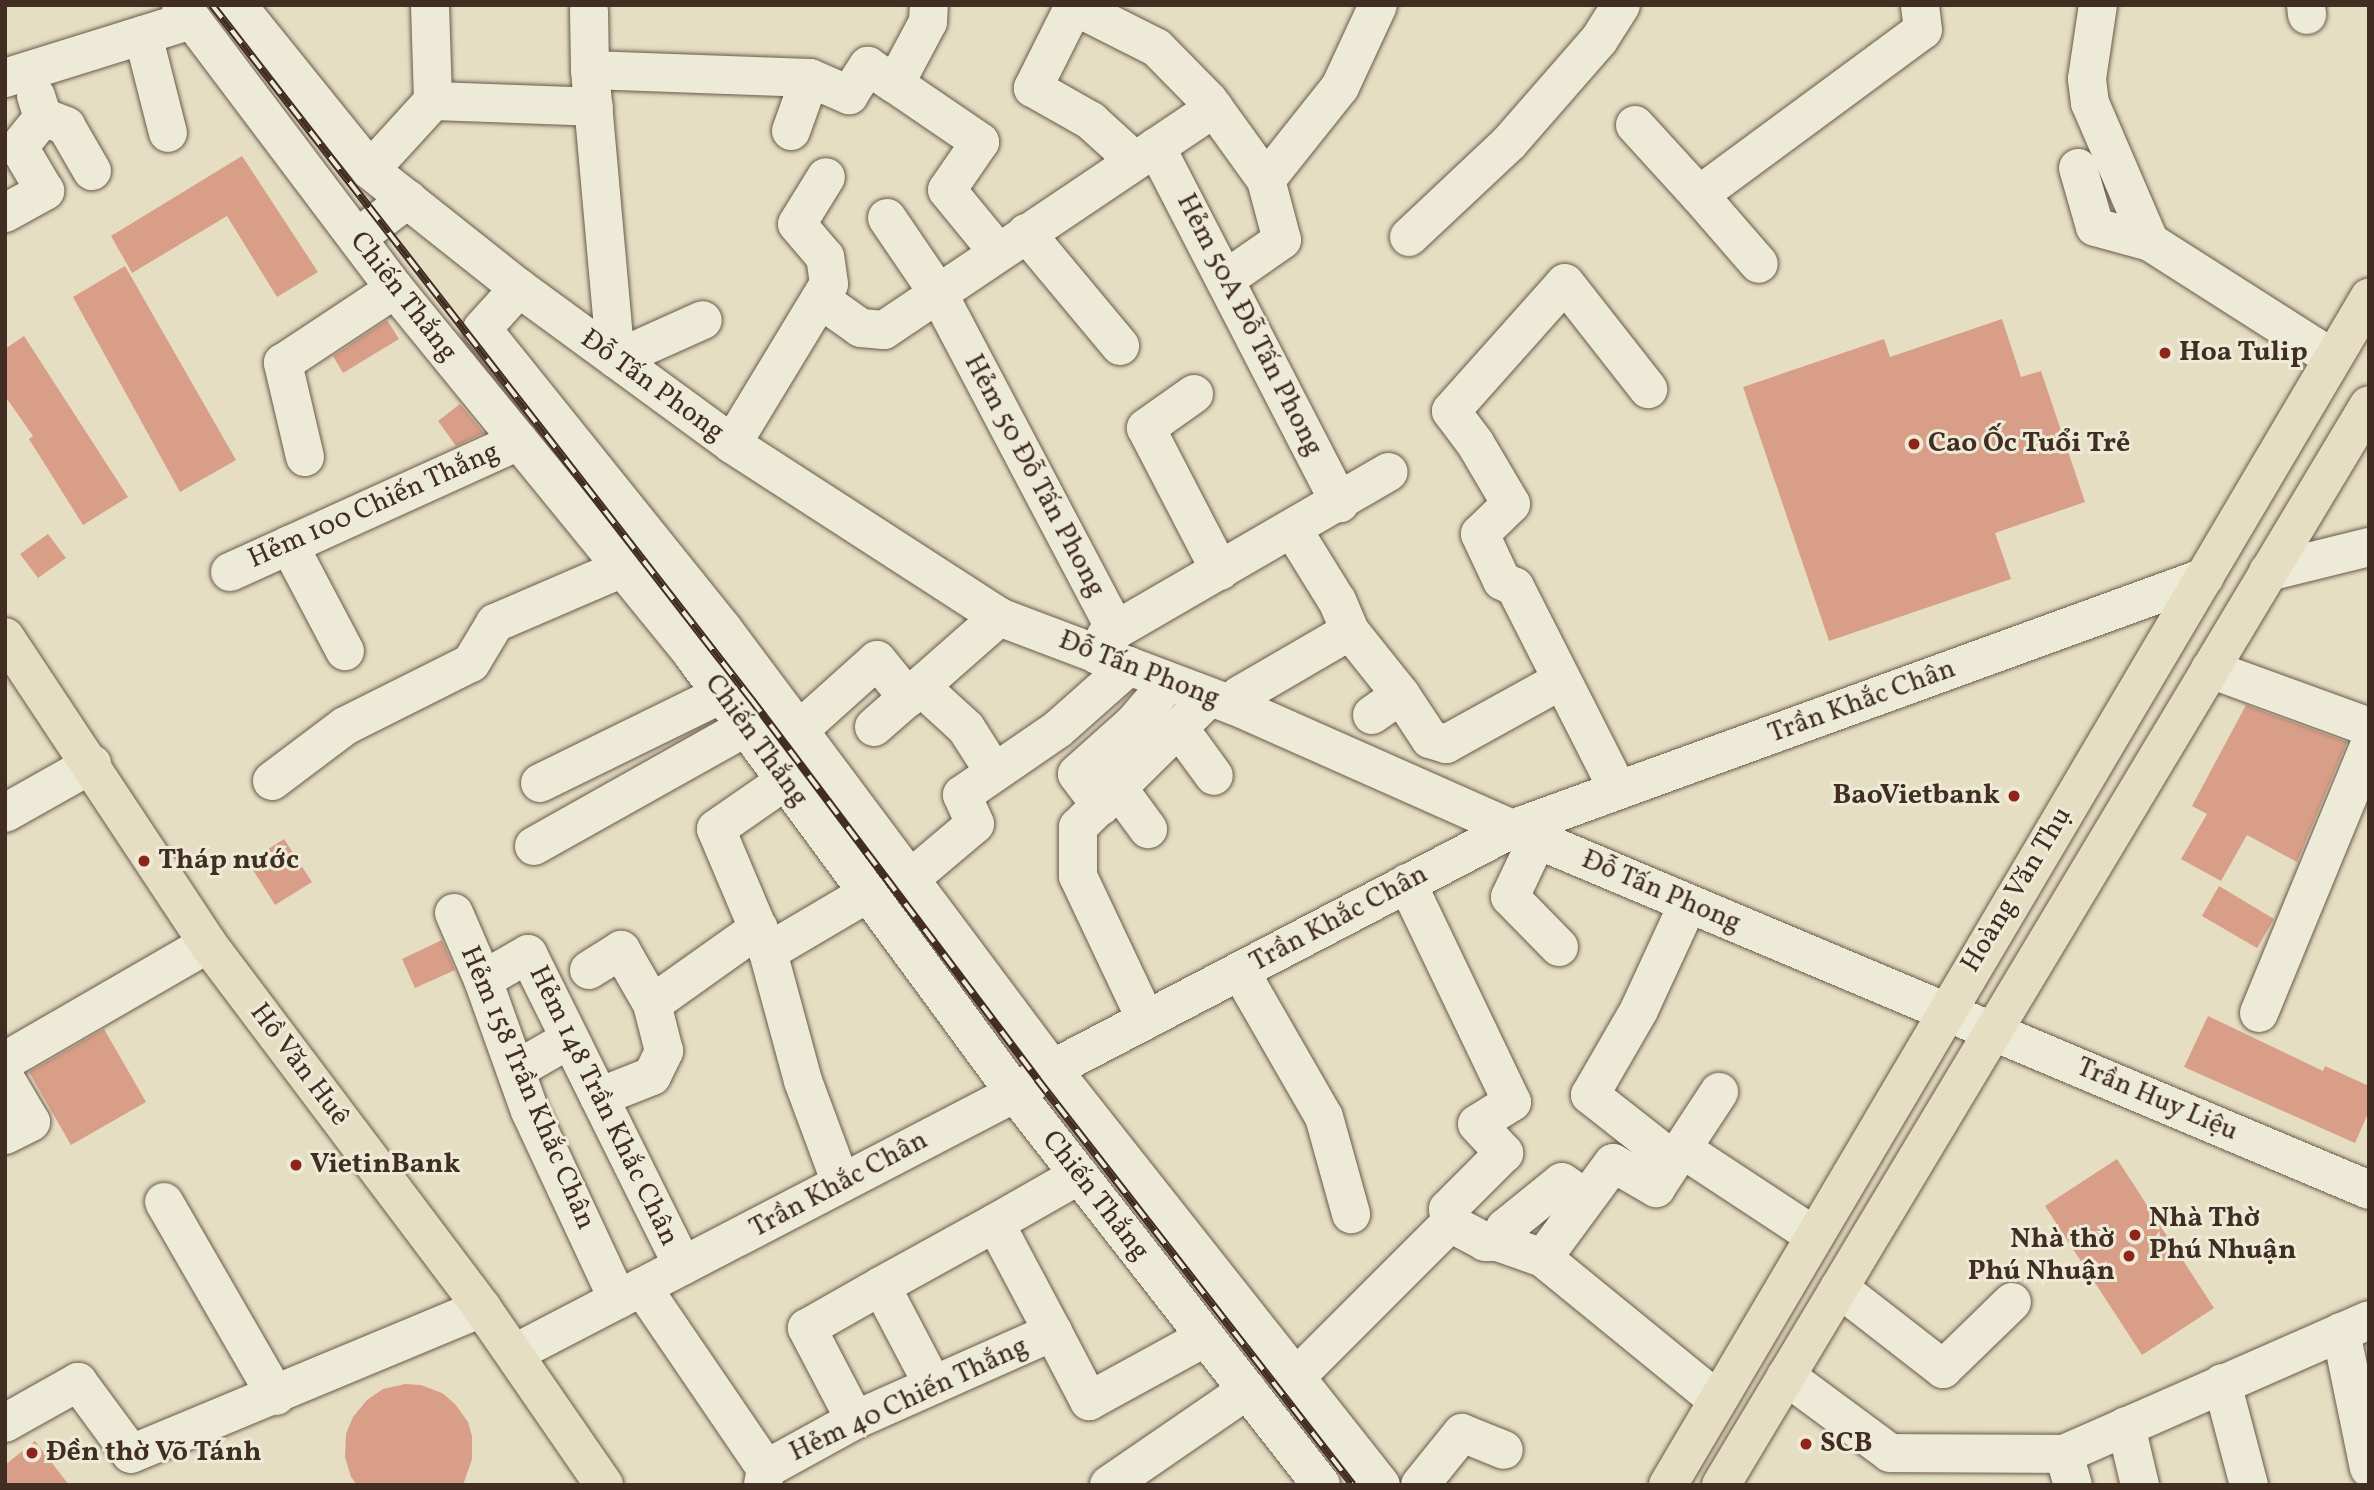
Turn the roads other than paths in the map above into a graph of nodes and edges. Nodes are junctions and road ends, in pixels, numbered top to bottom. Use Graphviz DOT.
graph roads {
  1 [pos="237,5"];
  2 [pos="430,5"];
  3 [pos="929,5"];
  4 [pos="1378,5"];
  5 [pos="1620,5"];
  6 [pos="1920,5"];
  7 [pos="2098,5"];
  8 [pos="1073,6"];
  9 [pos="589,11"];
  10 [pos="186,12"];
  11 [pos="144,35"];
  12 [pos="16,75"];
  13 [pos="810,78"];
  14 [pos="895,84"];
  15 [pos="592,89"];
  16 [pos="433,101"];
  17 [pos="1214,108"];
  18 [pos="43,117"];
  19 [pos="1635,125"];
  20 [pos="791,131"];
  21 [pos="168,133"];
  22 [pos="1146,154"];
  23 [pos="2078,169"];
  24 [pos="370,170"];
  25 [pos="92,171"];
  26 [pos="827,177"];
  27 [pos="1266,180"];
  28 [pos="1699,195"];
  29 [pos="408,199"];
  30 [pos="5,213"];
  31 [pos="887,218"];
  32 [pos="1409,237"];
  33 [pos="356,238"];
  34 [pos="1012,242"];
  35 [pos="2150,242"];
  36 [pos="1759,264"];
  37 [pos="1226,279"];
  38 [pos="519,288"];
  39 [pos="395,289"];
  40 [pos="937,293"];
  41 [pos="2369,298"];
  42 [pos="820,299"];
  43 [pos="703,320"];
  44 [pos="1120,346"];
  45 [pos="2332,358"];
  46 [pos="616,359"];
  47 [pos="1648,389"];
  48 [pos="1194,394"];
  49 [pos="2369,405"];
  50 [pos="519,441"];
  51 [pos="732,444"];
  52 [pos="305,457"];
  53 [pos="1389,472"];
  54 [pos="1340,503"];
  55 [pos="1293,530"];
  56 [pos="289,545"];
  57 [pos="2369,547"];
  58 [pos="623,568"];
  59 [pos="1220,571"];
  60 [pos="230,572"];
  61 [pos="2268,572"];
  62 [pos="2205,577"];
  63 [pos="999,617"];
  64 [pos="1350,631"];
  65 [pos="5,637"];
  66 [pos="1114,650"];
  67 [pos="345,651"];
  68 [pos="2210,669"];
  69 [pos="1562,680"];
  70 [pos="1168,682"];
  71 [pos="914,692"];
  72 [pos="722,694"];
  73 [pos="1222,702"];
  74 [pos="746,727"];
  75 [pos="874,727"];
  76 [pos="2369,727"];
  77 [pos="1180,728"];
  78 [pos="798,731"];
  79 [pos="2369,746"];
  80 [pos="92,764"];
  81 [pos="994,772"];
  82 [pos="1214,776"];
  83 [pos="272,781"];
  84 [pos="785,781"];
  85 [pos="540,783"];
  86 [pos="1618,790"];
  87 [pos="1099,807"];
  88 [pos="5,813"];
  89 [pos="1148,829"];
  90 [pos="1524,834"];
  91 [pos="534,846"];
  92 [pos="910,879"];
  93 [pos="1407,883"];
  94 [pos="868,893"];
  95 [pos="1688,904"];
  96 [pos="454,913"];
  97 [pos="763,940"];
  98 [pos="208,944"];
  99 [pos="1559,947"];
  100 [pos="589,970"];
  101 [pos="1240,971"];
  102 [pos="483,980"];
  103 [pos="652,1004"];
  104 [pos="1945,1011"];
  105 [pos="2259,1013"];
  106 [pos="1146,1020"];
  107 [pos="1993,1031"];
  108 [pos="570,1039"];
  109 [pos="5,1061"];
  110 [pos="1052,1069"];
  111 [pos="516,1070"];
  112 [pos="5,1078"];
  113 [pos="1719,1091"];
  114 [pos="1015,1093"];
  115 [pos="598,1097"];
  116 [pos="5,1135"];
  117 [pos="1679,1155"];
  118 [pos="1079,1175"];
  119 [pos="841,1183"];
  120 [pos="2369,1190"];
  121 [pos="1586,1199"];
  122 [pos="164,1202"];
  123 [pos="1351,1214"];
  124 [pos="995,1223"];
  125 [pos="1450,1223"];
  126 [pos="1814,1235"];
  127 [pos="1498,1242"];
  128 [pos="1543,1258"];
  129 [pos="683,1266"];
  130 [pos="881,1286"];
  131 [pos="1839,1288"];
  132 [pos="630,1294"];
  133 [pos="2012,1302"];
  134 [pos="482,1308"];
  135 [pos="2355,1326"];
  136 [pos="1053,1332"];
  137 [pos="1206,1337"];
  138 [pos="514,1353"];
  139 [pos="1786,1376"];
  140 [pos="1296,1377"];
  141 [pos="2222,1383"];
  142 [pos="933,1385"];
  143 [pos="1247,1390"];
  144 [pos="276,1396"];
  145 [pos="1717,1400"];
  146 [pos="855,1420"];
  147 [pos="5,1423"];
  148 [pos="2126,1426"];
  149 [pos="1504,1450"];
  150 [pos="2369,1468"];
  151 [pos="1896,1469"];
  152 [pos="2068,1469"];
  153 [pos="765,1477"];
  154 [pos="1317,1480"];
  155 [pos="604,1485"];
  156 [pos="1109,1485"];
  157 [pos="1381,1485"];
  158 [pos="1420,1485"];
  159 [pos="1668,1485"];
  160 [pos="1721,1485"];
  161 [pos="2140,1485"];
  162 [pos="2249,1485"];
  1 -- 24 [label="street, Đỗ Tấn Phong"];
  2 -- 16 [label="street"];
  3 -- 14 [label="street"];
  4 -- 27 [label="street"];
  5 -- 32 [label="street"];
  6 -- 28 [label="street"];
  7 -- 35 [label="street"];
  8 -- 17 [label="street"];
  8 -- 22 [label="street, Hẻm 50A Đỗ Tấn Phong"];
  9 -- 15 [label="street"];
  10 -- 11 [label="street"];
  10 -- 33 [label="street, Chiến Thắng"];
  11 -- 12 [label="street"];
  11 -- 21 [label="street"];
  12 -- 18 [label="street"];
  13 -- 14 [label="street"];
  13 -- 15 [label="street"];
  13 -- 20 [label="street"];
  14 -- 34 [label="street"];
  15 -- 16 [label="street"];
  15 -- 46 [label="street"];
  16 -- 24 [label="street"];
  17 -- 22 [label="street"];
  17 -- 27 [label="street"];
  18 -- 25 [label="street"];
  18 -- 30 [label="street"];
  19 -- 28 [label="street"];
  22 -- 34 [label="street"];
  22 -- 37 [label="street, Hẻm 50A Đỗ Tấn Phong"];
  23 -- 35 [label="street"];
  24 -- 29 [label="street, Đỗ Tấn Phong"];
  26 -- 42 [label="street"];
  27 -- 37 [label="street"];
  28 -- 36 [label="street"];
  29 -- 33 [label="street"];
  29 -- 38 [label="street, Đỗ Tấn Phong"];
  31 -- 40 [label="street, Hẻm 50 Đỗ Tấn Phong"];
  33 -- 39 [label="street, Chiến Thắng"];
  34 -- 40 [label="street"];
  34 -- 44 [label="street"];
  35 -- 45 [label="street"];
  37 -- 54 [label="street, Hẻm 50A Đỗ Tấn Phong"];
  38 -- 46 [label="street, Đỗ Tấn Phong"];
  38 -- 78 [label="street, Chiến Thắng"];
  39 -- 50 [label="street, Chiến Thắng"];
  39 -- 52 [label="street"];
  40 -- 42 [label="street"];
  40 -- 66 [label="street, Hẻm 50 Đỗ Tấn Phong"];
  41 -- 45 [label="main road, Hoàng Văn Thụ"];
  42 -- 51 [label="street"];
  43 -- 46 [label="street"];
  45 -- 62 [label="main road, Hoàng Văn Thụ"];
  46 -- 51 [label="street, Đỗ Tấn Phong"];
  47 -- 69 [label="street"];
  48 -- 59 [label="street"];
  49 -- 61 [label="main road, Hoàng Văn Thụ"];
  50 -- 56 [label="street, Hẻm 100 Chiến Thắng"];
  50 -- 58 [label="street, Chiến Thắng"];
  51 -- 63 [label="street, Đỗ Tấn Phong"];
  53 -- 54 [label="street"];
  54 -- 55 [label="street"];
  55 -- 59 [label="street"];
  55 -- 64 [label="street"];
  56 -- 60 [label="street, Hẻm 100 Chiến Thắng"];
  56 -- 67 [label="street"];
  57 -- 61 [label="street"];
  58 -- 72 [label="street, Chiến Thắng"];
  58 -- 83 [label="street"];
  59 -- 66 [label="street"];
  61 -- 68 [label="main road, Hoàng Văn Thụ"];
  62 -- 86 [label="street, Trần Khắc Chân"];
  62 -- 104 [label="main road, Hoàng Văn Thụ"];
  63 -- 66 [label="street, Đỗ Tấn Phong"];
  63 -- 71 [label="street"];
  64 -- 69 [label="street"];
  64 -- 73 [label="street"];
  65 -- 80 [label="main road, Hồ Văn Huê"];
  66 -- 70 [label="street, Đỗ Tấn Phong"];
  66 -- 81 [label="street"];
  68 -- 76 [label="street"];
  68 -- 107 [label="main road, Hoàng Văn Thụ"];
  69 -- 86 [label="street"];
  70 -- 73 [label="street, Đỗ Tấn Phong"];
  70 -- 87 [label="street"];
  71 -- 75 [label="street"];
  71 -- 78 [label="street"];
  71 -- 81 [label="street"];
  72 -- 74 [label="street, Chiến Thắng"];
  72 -- 85 [label="street"];
  73 -- 77 [label="street"];
  73 -- 90 [label="street, Đỗ Tấn Phong"];
  74 -- 84 [label="street, Chiến Thắng"];
  74 -- 91 [label="street"];
  77 -- 82 [label="street"];
  77 -- 87 [label="street"];
  78 -- 92 [label="street, Chiến Thắng"];
  79 -- 105 [label="street"];
  80 -- 88 [label="street"];
  80 -- 98 [label="main road, Hồ Văn Huê"];
  81 -- 92 [label="street"];
  84 -- 94 [label="street, Chiến Thắng"];
  84 -- 97 [label="street"];
  86 -- 90 [label="street, Trần Khắc Chân"];
  87 -- 89 [label="street"];
  87 -- 106 [label="street"];
  90 -- 93 [label="street, Trần Khắc Chân"];
  90 -- 95 [label="street, Đỗ Tấn Phong"];
  90 -- 99 [label="street"];
  92 -- 110 [label="street, Chiến Thắng"];
  93 -- 101 [label="street, Trần Khắc Chân"];
  93 -- 125 [label="street"];
  94 -- 97 [label="street"];
  94 -- 114 [label="street, Chiến Thắng"];
  95 -- 104 [label="street, Đỗ Tấn Phong"];
  95 -- 117 [label="street"];
  96 -- 102 [label="street, Hẻm 158 Trần Khắc Chân"];
  97 -- 103 [label="street"];
  97 -- 119 [label="street"];
  98 -- 109 [label="street"];
  98 -- 134 [label="main road, Hồ Văn Huê"];
  100 -- 103 [label="street"];
  101 -- 106 [label="street, Trần Khắc Chân"];
  101 -- 123 [label="street"];
  102 -- 108 [label="street, Hẻm 148 Trần Khắc Chân"];
  102 -- 111 [label="street, Hẻm 158 Trần Khắc Chân"];
  103 -- 115 [label="street"];
  104 -- 107 [label="street, Trần Huy Liệu"];
  104 -- 126 [label="main road, Hoàng Văn Thụ"];
  106 -- 110 [label="street, Trần Khắc Chân"];
  107 -- 120 [label="street, Trần Huy Liệu"];
  107 -- 131 [label="main road, Hoàng Văn Thụ"];
  108 -- 111 [label="street"];
  108 -- 115 [label="street, Hẻm 148 Trần Khắc Chân"];
  110 -- 114 [label="street, Trần Khắc Chân"];
  110 -- 140 [label="street, Chiến Thắng"];
  111 -- 132 [label="street, Hẻm 158 Trần Khắc Chân"];
  112 -- 116 [label="street"];
  113 -- 117 [label="street"];
  114 -- 118 [label="street, Chiến Thắng"];
  114 -- 119 [label="street, Trần Khắc Chân"];
  115 -- 129 [label="street, Hẻm 148 Trần Khắc Chân"];
  117 -- 121 [label="street"];
  117 -- 126 [label="street"];
  118 -- 124 [label="street"];
  118 -- 137 [label="street, Chiến Thắng"];
  119 -- 129 [label="street, Trần Khắc Chân"];
  121 -- 127 [label="street"];
  121 -- 128 [label="street"];
  122 -- 144 [label="street"];
  124 -- 130 [label="street"];
  124 -- 136 [label="street, Hẻm 40 Chiến Thắng"];
  125 -- 127 [label="street"];
  125 -- 140 [label="street"];
  126 -- 145 [label="main road, Hoàng Văn Thụ"];
  127 -- 128 [label="street"];
  128 -- 145 [label="street"];
  129 -- 132 [label="street, Trần Khắc Chân"];
  130 -- 142 [label="street"];
  130 -- 146 [label="street"];
  131 -- 133 [label="street"];
  131 -- 139 [label="main road, Hoàng Văn Thụ"];
  132 -- 138 [label="street, Trần Khắc Chân"];
  132 -- 153 [label="street, Hẻm 158 Trần Khắc Chân"];
  134 -- 138 [label="main road, Hồ Văn Huê"];
  134 -- 144 [label="street"];
  135 -- 141 [label="street"];
  135 -- 150 [label="street"];
  136 -- 137 [label="street, Hẻm 40 Chiến Thắng"];
  136 -- 142 [label="street, Hẻm 40 Chiến Thắng"];
  137 -- 143 [label="street, Chiến Thắng"];
  138 -- 155 [label="main road, Hồ Văn Huê"];
  139 -- 151 [label="street"];
  139 -- 160 [label="main road, Hoàng Văn Thụ"];
  140 -- 157 [label="street, Chiến Thắng"];
  141 -- 148 [label="street"];
  141 -- 162 [label="street"];
  142 -- 146 [label="street, Hẻm 40 Chiến Thắng"];
  143 -- 154 [label="street, Chiến Thắng"];
  143 -- 156 [label="street"];
  144 -- 147 [label="street"];
  145 -- 159 [label="main road, Hoàng Văn Thụ"];
  146 -- 153 [label="street, Hẻm 40 Chiến Thắng"];
  148 -- 152 [label="street"];
  148 -- 161 [label="street"];
  149 -- 158 [label="street"];
  151 -- 152 [label="street"];
}
